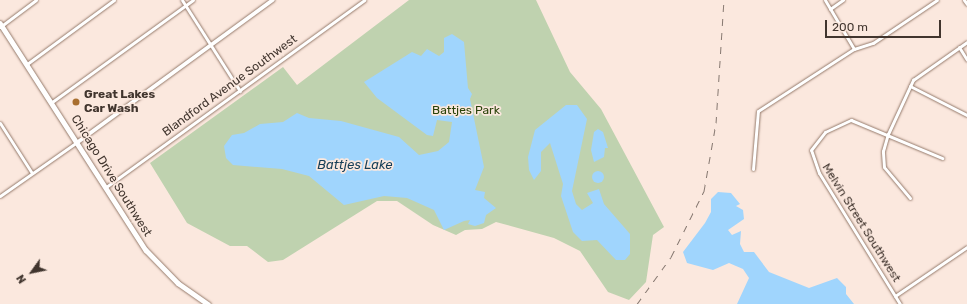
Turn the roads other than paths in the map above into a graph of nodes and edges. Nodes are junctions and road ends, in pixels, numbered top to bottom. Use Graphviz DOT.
graph roads {
  1 [pos="36,0"];
  2 [pos="114,0"];
  3 [pos="182,0"];
  4 [pos="193,0"];
  5 [pos="272,0"];
  6 [pos="364,0"];
  7 [pos="825,0"];
  8 [pos="843,0"];
  9 [pos="937,0"];
  10 [pos="964,0"];
  11 [pos="967,4"];
  12 [pos="186,5"];
  13 [pos="830,9"];
  14 [pos="1,25"];
  15 [pos="967,42"];
  16 [pos="211,45"];
  17 [pos="959,47"];
  18 [pos="854,49"];
  19 [pos="967,60"];
  20 [pos="27,64"];
  21 [pos="910,86"];
  22 [pos="240,90"];
  23 [pos="52,102"];
  24 [pos="967,114"];
  25 [pos="0,123"];
  26 [pos="888,134"];
  27 [pos="78,142"];
  28 [pos="942,158"];
  29 [pos="753,169"];
  30 [pos="32,173"];
  31 [pos="106,187"];
  32 [pos="0,196"];
  33 [pos="910,198"];
  34 [pos="967,247"];
  35 [pos="895,296"];
  36 [pos="208,304"];
  37 [pos="900,304"];
  1 -- 14 [label="street"];
  2 -- 20 [label="street"];
  3 -- 12 [label="street"];
  4 -- 12 [label="street"];
  5 -- 16 [label="street"];
  6 -- 22 [label="street, Blandford Avenue Southwest"];
  7 -- 13 [label="street"];
  8 -- 13 [label="street"];
  9 -- 18 [label="street"];
  10 -- 11 [label="street"];
  12 -- 16 [label="street"];
  12 -- 23 [label="street"];
  13 -- 18 [label="street"];
  14 -- 20 [label="main road, Chicago Drive Southwest"];
  15 -- 17 [label="street"];
  16 -- 22 [label="street"];
  16 -- 27 [label="street"];
  17 -- 19 [label="street"];
  17 -- 21 [label="street"];
  18 -- 29 [label="street"];
  20 -- 23 [label="main road, Chicago Drive Southwest"];
  21 -- 24 [label="street"];
  21 -- 26 [label="street"];
  22 -- 31 [label="street, Blandford Avenue Southwest"];
  23 -- 27 [label="main road, Chicago Drive Southwest"];
  25 -- 30 [label="street"];
  26 -- 28 [label="street"];
  26 -- 33 [label="street"];
  26 -- 35 [label="street, Melvin Street Southwest"];
  27 -- 30 [label="street"];
  27 -- 31 [label="main road, Chicago Drive Southwest"];
  30 -- 32 [label="street"];
  31 -- 36 [label="main road, Chicago Drive Southwest"];
  34 -- 35 [label="street"];
  35 -- 37 [label="street, Melvin Street Southwest"];
}
